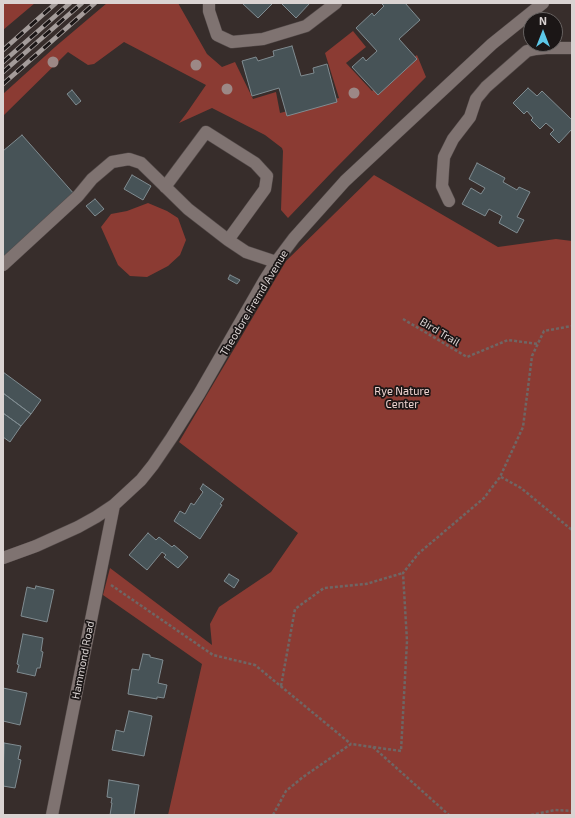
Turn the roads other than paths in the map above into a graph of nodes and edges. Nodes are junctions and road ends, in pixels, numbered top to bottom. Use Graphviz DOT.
graph roads {
  1 [pos="336,3"];
  2 [pos="543,3"];
  3 [pos="209,7"];
  4 [pos="572,48"];
  5 [pos="165,187"];
  6 [pos="449,201"];
  7 [pos="228,240"];
  8 [pos="276,262"];
  9 [pos="3,266"];
  10 [pos="114,505"];
  11 [pos="3,558"];
  12 [pos="52,815"];
  1 -- 3 [label="street"];
  2 -- 8 [label="street, Theodore Fremd Avenue"];
  4 -- 6 [label="street"];
  5 -- 7 [label="street"];
  5 -- 7 [label="street"];
  5 -- 9 [label="street"];
  7 -- 8 [label="street"];
  8 -- 10 [label="street, Theodore Fremd Avenue"];
  10 -- 11 [label="street, Theodore Fremd Avenue"];
  10 -- 12 [label="street, Hammond Road"];
}
